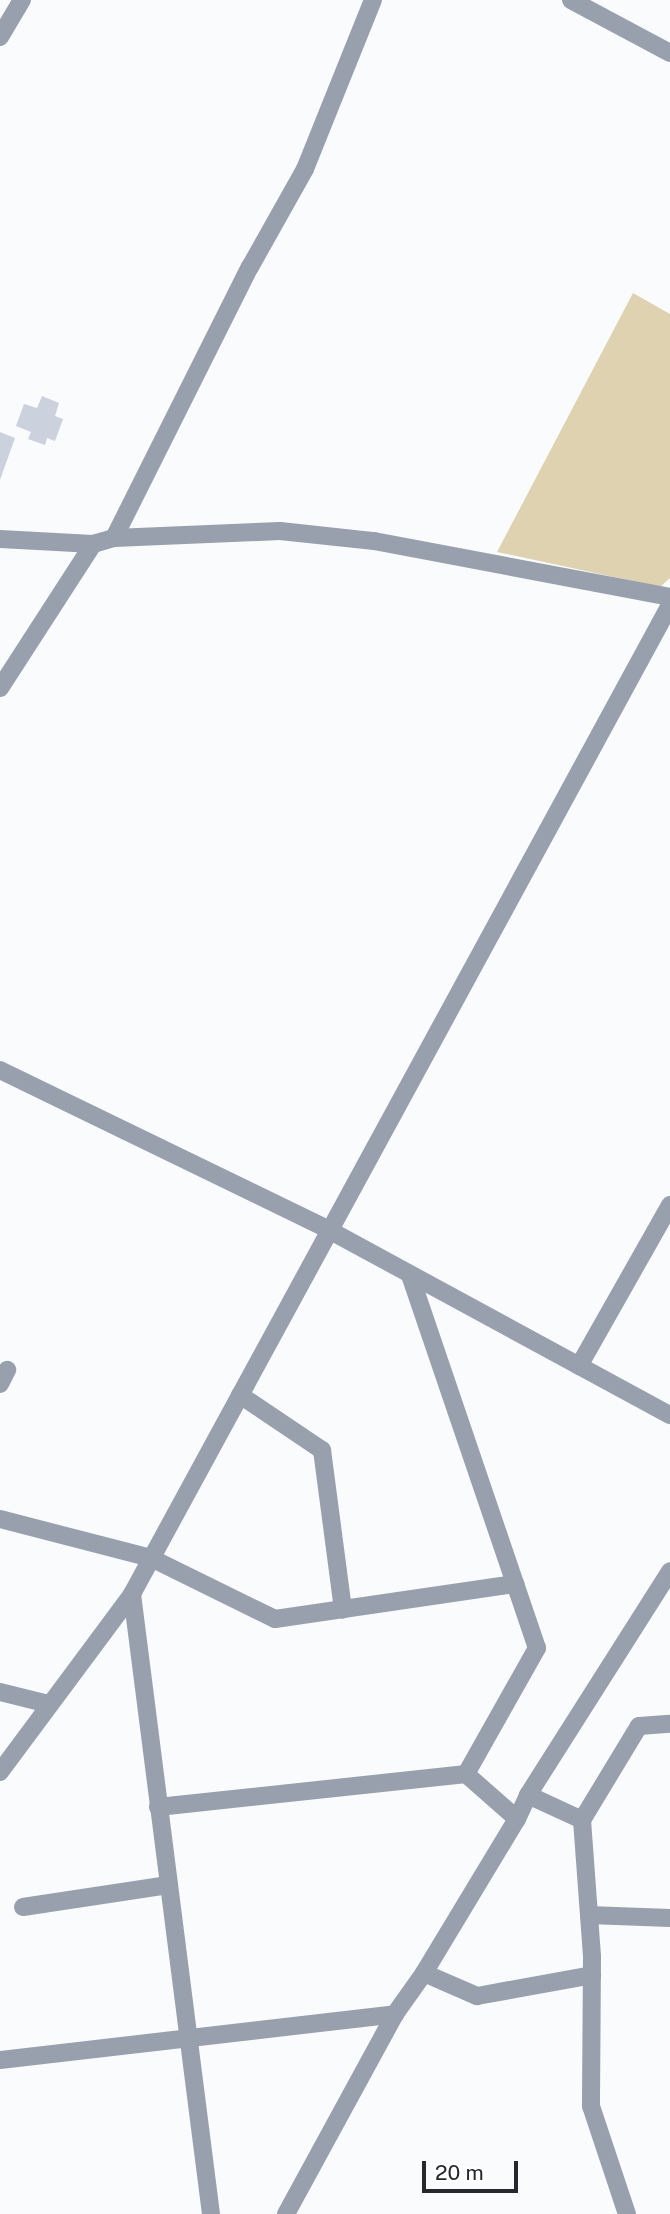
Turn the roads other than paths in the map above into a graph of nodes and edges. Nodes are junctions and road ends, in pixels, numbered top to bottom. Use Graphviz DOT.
graph roads {
  1 [pos="22,0"];
  2 [pos="373,0"];
  3 [pos="571,0"];
  4 [pos="0,37"];
  5 [pos="670,52"];
  6 [pos="114,538"];
  7 [pos="0,540"];
  8 [pos="93,544"];
  9 [pos="670,597"];
  10 [pos="670,606"];
  11 [pos="0,688"];
  12 [pos="0,1070"];
  13 [pos="670,1205"];
  14 [pos="329,1230"];
  15 [pos="410,1275"];
  16 [pos="579,1366"];
  17 [pos="240,1395"];
  18 [pos="670,1415"];
  19 [pos="0,1518"];
  20 [pos="152,1558"];
  21 [pos="670,1571"];
  22 [pos="515,1584"];
  23 [pos="132,1594"];
  24 [pos="343,1610"];
  25 [pos="0,1692"];
  26 [pos="49,1704"];
  27 [pos="670,1724"];
  28 [pos="0,1772"];
  29 [pos="466,1774"];
  30 [pos="528,1795"];
  31 [pos="158,1807"];
  32 [pos="517,1819"];
  33 [pos="582,1820"];
  34 [pos="168,1885"];
  35 [pos="23,1907"];
  36 [pos="589,1915"];
  37 [pos="670,1918"];
  38 [pos="424,1973"];
  39 [pos="592,1975"];
  40 [pos="395,2014"];
  41 [pos="187,2037"];
  42 [pos="0,2060"];
  43 [pos="211,2214"];
  44 [pos="286,2214"];
  45 [pos="627,2214"];
  1 -- 4 [label="street"];
  2 -- 6 [label="street"];
  3 -- 5 [label="street"];
  6 -- 8 [label="street"];
  6 -- 9 [label="street"];
  7 -- 8 [label="street"];
  8 -- 11 [label="street"];
  10 -- 14 [label="street"];
  12 -- 14 [label="street"];
  13 -- 16 [label="street"];
  14 -- 15 [label="street"];
  14 -- 17 [label="street"];
  15 -- 16 [label="street"];
  15 -- 22 [label="street"];
  16 -- 18 [label="street"];
  17 -- 20 [label="street"];
  17 -- 24 [label="street"];
  19 -- 20 [label="street"];
  20 -- 23 [label="street"];
  20 -- 24 [label="street"];
  21 -- 30 [label="street"];
  22 -- 24 [label="street"];
  22 -- 29 [label="street"];
  23 -- 26 [label="street"];
  23 -- 31 [label="street"];
  25 -- 26 [label="street"];
  26 -- 28 [label="street"];
  27 -- 33 [label="street"];
  29 -- 31 [label="street"];
  29 -- 32 [label="street"];
  30 -- 32 [label="street"];
  30 -- 33 [label="street"];
  31 -- 34 [label="street"];
  32 -- 38 [label="street"];
  33 -- 36 [label="street"];
  34 -- 35 [label="street"];
  34 -- 41 [label="street"];
  36 -- 37 [label="street"];
  36 -- 39 [label="street"];
  38 -- 39 [label="street"];
  38 -- 40 [label="street"];
  39 -- 45 [label="street"];
  40 -- 41 [label="street"];
  40 -- 44 [label="street"];
  41 -- 42 [label="street"];
  41 -- 43 [label="street"];
}
